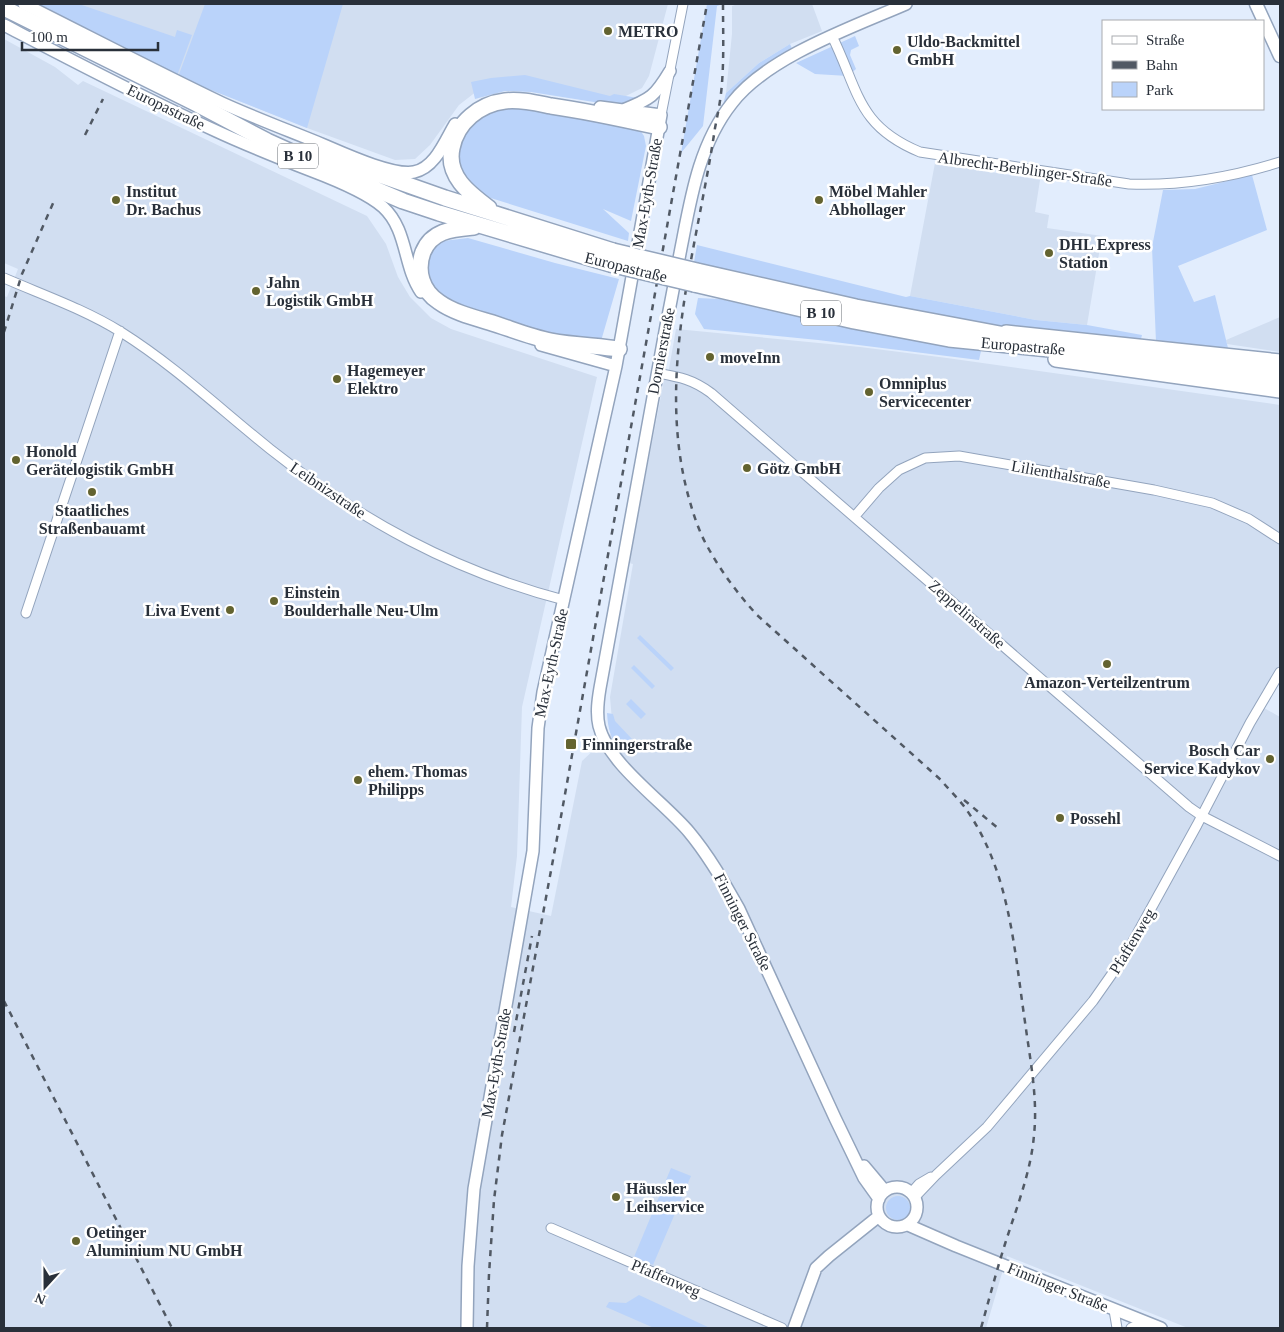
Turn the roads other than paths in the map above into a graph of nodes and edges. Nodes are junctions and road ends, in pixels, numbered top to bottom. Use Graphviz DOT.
graph roads {
  1 [pos="24,4"];
  2 [pos="683,4"];
  3 [pos="906,4"];
  4 [pos="1256,4"];
  5 [pos="4,8"];
  6 [pos="4,25"];
  7 [pos="832,36"];
  8 [pos="1277,40"];
  9 [pos="1280,56"];
  10 [pos="670,71"];
  11 [pos="197,104"];
  12 [pos="622,111"];
  13 [pos="660,121"];
  14 [pos="346,155"];
  15 [pos="1280,162"];
  16 [pos="333,179"];
  17 [pos="422,189"];
  18 [pos="403,201"];
  19 [pos="501,216"];
  20 [pos="483,226"];
  21 [pos="612,257"];
  22 [pos="4,278"];
  23 [pos="695,278"];
  24 [pos="985,330"];
  25 [pos="120,331"];
  26 [pos="949,339"];
  27 [pos="619,349"];
  28 [pos="1079,352"];
  29 [pos="1280,362"];
  30 [pos="616,366"];
  31 [pos="657,373"];
  32 [pos="1280,376"];
  33 [pos="1280,390"];
  34 [pos="855,516"];
  35 [pos="1280,539"];
  36 [pos="564,600"];
  37 [pos="26,613"];
  38 [pos="1280,672"];
  39 [pos="598,718"];
  40 [pos="1202,816"];
  41 [pos="1280,856"];
  42 [pos="882,1195"];
  43 [pos="913,1195"];
  44 [pos="881,1219"];
  45 [pos="910,1223"];
  46 [pos="551,1228"];
  47 [pos="1114,1310"];
  48 [pos="1144,1322"];
  49 [pos="467,1328"];
  50 [pos="782,1328"];
  51 [pos="794,1328"];
  52 [pos="1117,1328"];
  53 [pos="1131,1328"];
  54 [pos="1161,1328"];
  1 -- 14 [label="street, Europastraße"];
  2 -- 10 [label="street, Max-Eyth-Straße"];
  3 -- 7 [label="street, Dornierstraße"];
  4 -- 8 [label="main road"];
  5 -- 11 [label="highway, Europastraße / B 10"];
  6 -- 16 [label="street, Europastraße / B 10"];
  7 -- 15 [label="street, Albrecht-Berblinger-Straße"];
  7 -- 31 [label="street, Dornierstraße"];
  8 -- 9 [label="main road"];
  10 -- 12 [label="street"];
  10 -- 13 [label="street, Max-Eyth-Straße"];
  11 -- 17 [label="highway, Europastraße / B 10"];
  11 -- 18 [label="highway, Europastraße / B 10"];
  12 -- 13 [label="street, Europastraße"];
  12 -- 14 [label="street, Europastraße"];
  13 -- 19 [label="highway"];
  13 -- 27 [label="street, Max-Eyth-Straße"];
  14 -- 17 [label="highway"];
  16 -- 18 [label="highway, B 10"];
  16 -- 30 [label="street, Europastraße"];
  17 -- 19 [label="highway, Europastraße / B 10"];
  18 -- 20 [label="highway, Europastraße / B 10"];
  19 -- 21 [label="highway, Europastraße / B 10"];
  20 -- 21 [label="highway, Europastraße / B 10"];
  20 -- 27 [label="highway"];
  21 -- 23 [label="highway, Europastraße / B 10, bridge"];
  22 -- 25 [label="street, Leibnizstraße"];
  23 -- 24 [label="highway, Europastraße / B 10"];
  23 -- 26 [label="highway, Europastraße / B 10"];
  24 -- 28 [label="highway, Europastraße / B 10"];
  24 -- 29 [label="highway"];
  25 -- 36 [label="street, Leibnizstraße"];
  25 -- 37 [label="street"];
  26 -- 28 [label="highway, Europastraße / B 10"];
  26 -- 33 [label="highway"];
  27 -- 30 [label="street, Max-Eyth-Straße"];
  28 -- 32 [label="highway, Europastraße / B 10"];
  30 -- 36 [label="street, Max-Eyth-Straße"];
  31 -- 34 [label="street, Zeppelinstraße"];
  31 -- 39 [label="street, Dornierstraße"];
  34 -- 35 [label="street, Lilienthalstraße"];
  34 -- 40 [label="street, Zeppelinstraße"];
  36 -- 49 [label="street, Max-Eyth-Straße"];
  38 -- 40 [label="street, Pfaffenweg"];
  39 -- 42 [label="street, Finninger Straße"];
  40 -- 41 [label="street, Zeppelinstraße"];
  40 -- 43 [label="street, Pfaffenweg"];
  42 -- 43 [label="street"];
  42 -- 44 [label="street"];
  43 -- 45 [label="street"];
  44 -- 45 [label="street, Finninger Straße"];
  44 -- 51 [label="street"];
  45 -- 47 [label="street, Finninger Straße"];
  46 -- 50 [label="street, Pfaffenweg"];
  47 -- 48 [label="street, Finninger Straße"];
  47 -- 52 [label="street"];
  48 -- 53 [label="street"];
  48 -- 54 [label="street, Finninger Straße"];
}
